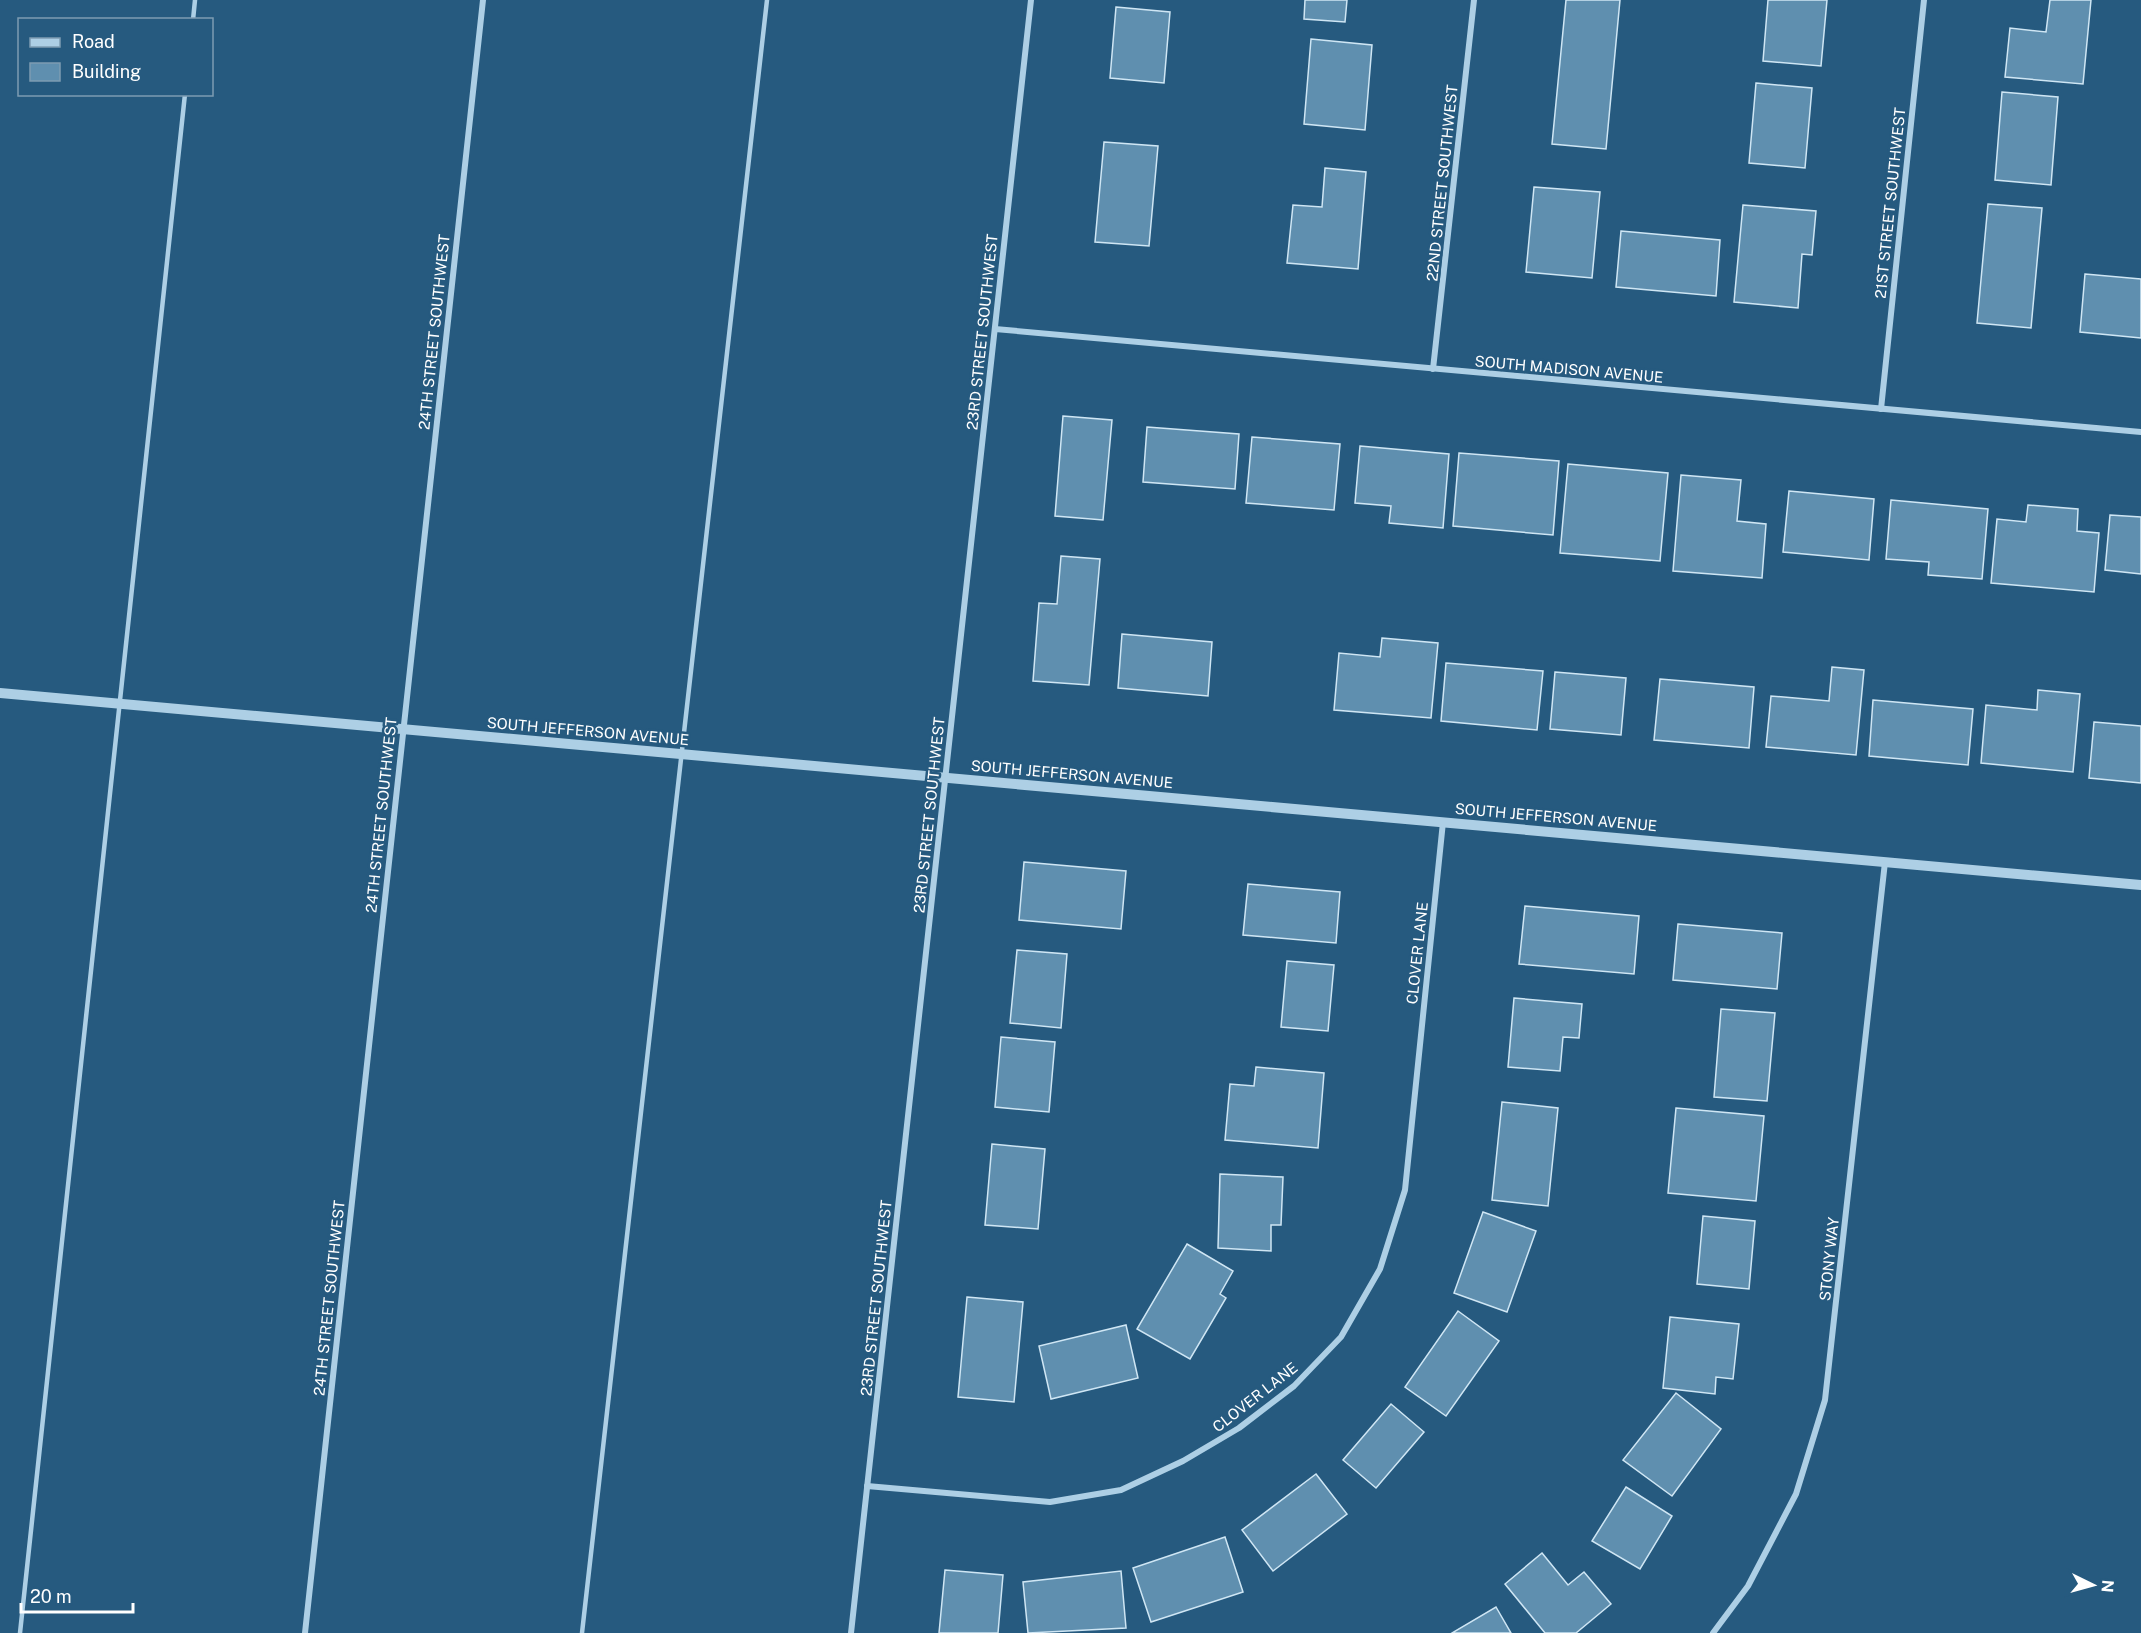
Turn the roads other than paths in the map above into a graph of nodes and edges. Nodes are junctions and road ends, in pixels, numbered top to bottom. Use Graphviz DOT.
graph roads {
  1 [pos="195,0"];
  2 [pos="483,0"];
  3 [pos="767,0"];
  4 [pos="1031,0"];
  5 [pos="1473,0"];
  6 [pos="1924,0"];
  7 [pos="193,18"];
  8 [pos="185,96"];
  9 [pos="994,329"];
  10 [pos="1433,369"];
  11 [pos="1881,409"];
  12 [pos="2141,432"];
  13 [pos="0,693"];
  14 [pos="119,704"];
  15 [pos="403,729"];
  16 [pos="682,754"];
  17 [pos="945,777"];
  18 [pos="1443,822"];
  19 [pos="1885,862"];
  20 [pos="2141,885"];
  21 [pos="867,1486"];
  22 [pos="20,1633"];
  23 [pos="304,1633"];
  24 [pos="582,1633"];
  25 [pos="851,1633"];
  26 [pos="1713,1633"];
  1 -- 7 [label="lane"];
  2 -- 15 [label="street, 24TH STREET SOUTHWEST"];
  3 -- 16 [label="lane"];
  4 -- 9 [label="street, 23RD STREET SOUTHWEST"];
  5 -- 10 [label="street, 22ND STREET SOUTHWEST"];
  6 -- 11 [label="street, 21ST STREET SOUTHWEST"];
  8 -- 14 [label="lane"];
  9 -- 10 [label="street, SOUTH MADISON AVENUE"];
  9 -- 17 [label="street, 23RD STREET SOUTHWEST"];
  10 -- 11 [label="street, SOUTH MADISON AVENUE"];
  11 -- 12 [label="street, SOUTH MADISON AVENUE"];
  13 -- 14 [label="street, SOUTH JEFFERSON AVENUE"];
  14 -- 15 [label="street, SOUTH JEFFERSON AVENUE"];
  14 -- 22 [label="lane"];
  15 -- 16 [label="street, SOUTH JEFFERSON AVENUE"];
  15 -- 23 [label="street, 24TH STREET SOUTHWEST"];
  16 -- 17 [label="street, SOUTH JEFFERSON AVENUE"];
  16 -- 24 [label="lane"];
  17 -- 18 [label="street, SOUTH JEFFERSON AVENUE"];
  17 -- 21 [label="street, 23RD STREET SOUTHWEST"];
  18 -- 19 [label="street, SOUTH JEFFERSON AVENUE"];
  18 -- 21 [label="street, CLOVER LANE"];
  19 -- 20 [label="street, SOUTH JEFFERSON AVENUE"];
  19 -- 26 [label="street, STONY WAY"];
  21 -- 25 [label="street, 23RD STREET SOUTHWEST"];
}
